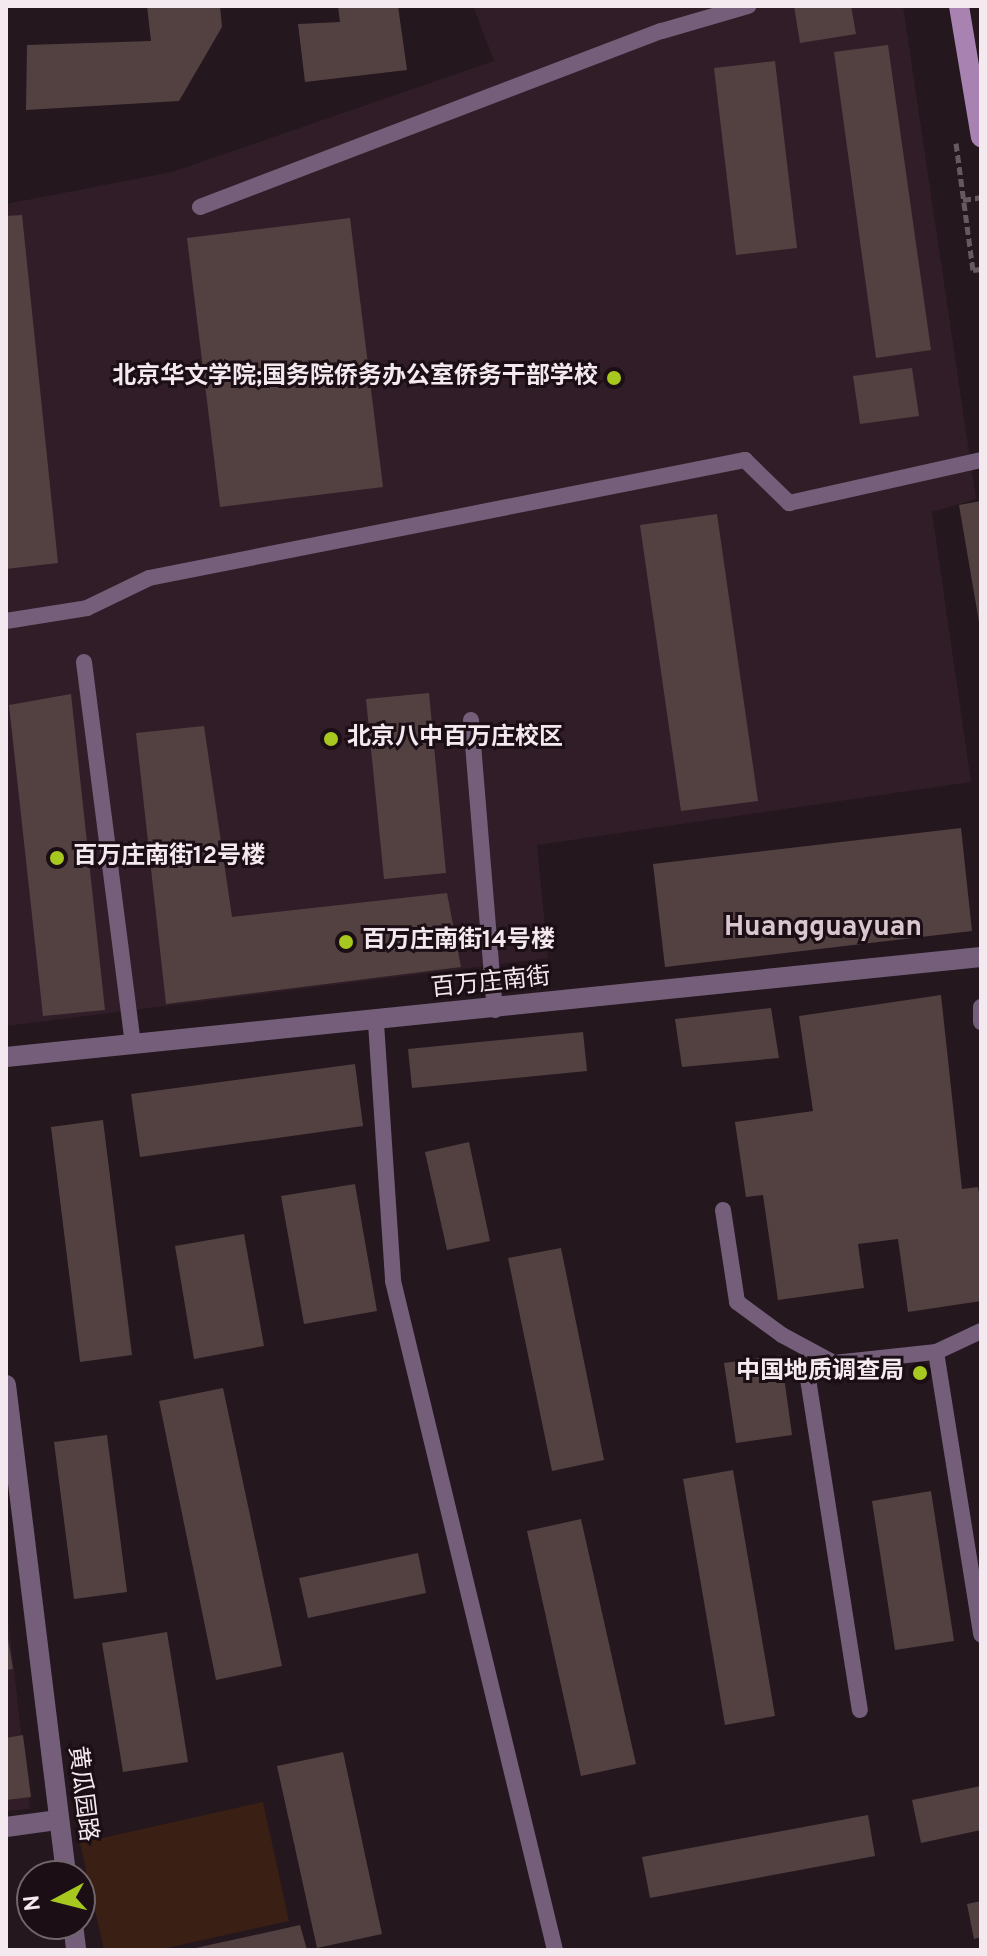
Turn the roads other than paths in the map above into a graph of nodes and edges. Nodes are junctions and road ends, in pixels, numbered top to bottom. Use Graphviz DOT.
graph roads {
  1 [pos="748,6"];
  2 [pos="959,6"];
  3 [pos="981,137"];
  4 [pos="200,207"];
  5 [pos="981,460"];
  6 [pos="6,621"];
  7 [pos="84,662"];
  8 [pos="471,720"];
  9 [pos="981,957"];
  10 [pos="981,1007"];
  11 [pos="495,1010"];
  12 [pos="981,1022"];
  13 [pos="376,1023"];
  14 [pos="133,1045"];
  15 [pos="6,1057"];
  16 [pos="723,1210"];
  17 [pos="981,1331"];
  18 [pos="936,1352"];
  19 [pos="834,1363"];
  20 [pos="6,1385"];
  21 [pos="981,1634"];
  22 [pos="860,1710"];
  23 [pos="57,1820"];
  24 [pos="6,1827"];
  25 [pos="63,1860"];
  26 [pos="555,1950"];
  1 -- 4 [label="lane"];
  2 -- 3 [label="street"];
  5 -- 6 [label="lane"];
  7 -- 14 [label="lane"];
  8 -- 11 [label="lane"];
  9 -- 11 [label="street, 百万庄南街"];
  10 -- 12 [label="lane"];
  11 -- 13 [label="street, 百万庄南街"];
  13 -- 14 [label="street, 百万庄南街"];
  13 -- 26 [label="lane"];
  14 -- 15 [label="street, 百万庄南街"];
  16 -- 19 [label="lane"];
  17 -- 18 [label="lane"];
  18 -- 19 [label="lane"];
  18 -- 21 [label="lane"];
  19 -- 22 [label="lane"];
  20 -- 23 [label="street, 黄瓜园路"];
  23 -- 24 [label="street"];
  23 -- 25 [label="street, 黄瓜园路"];
}
